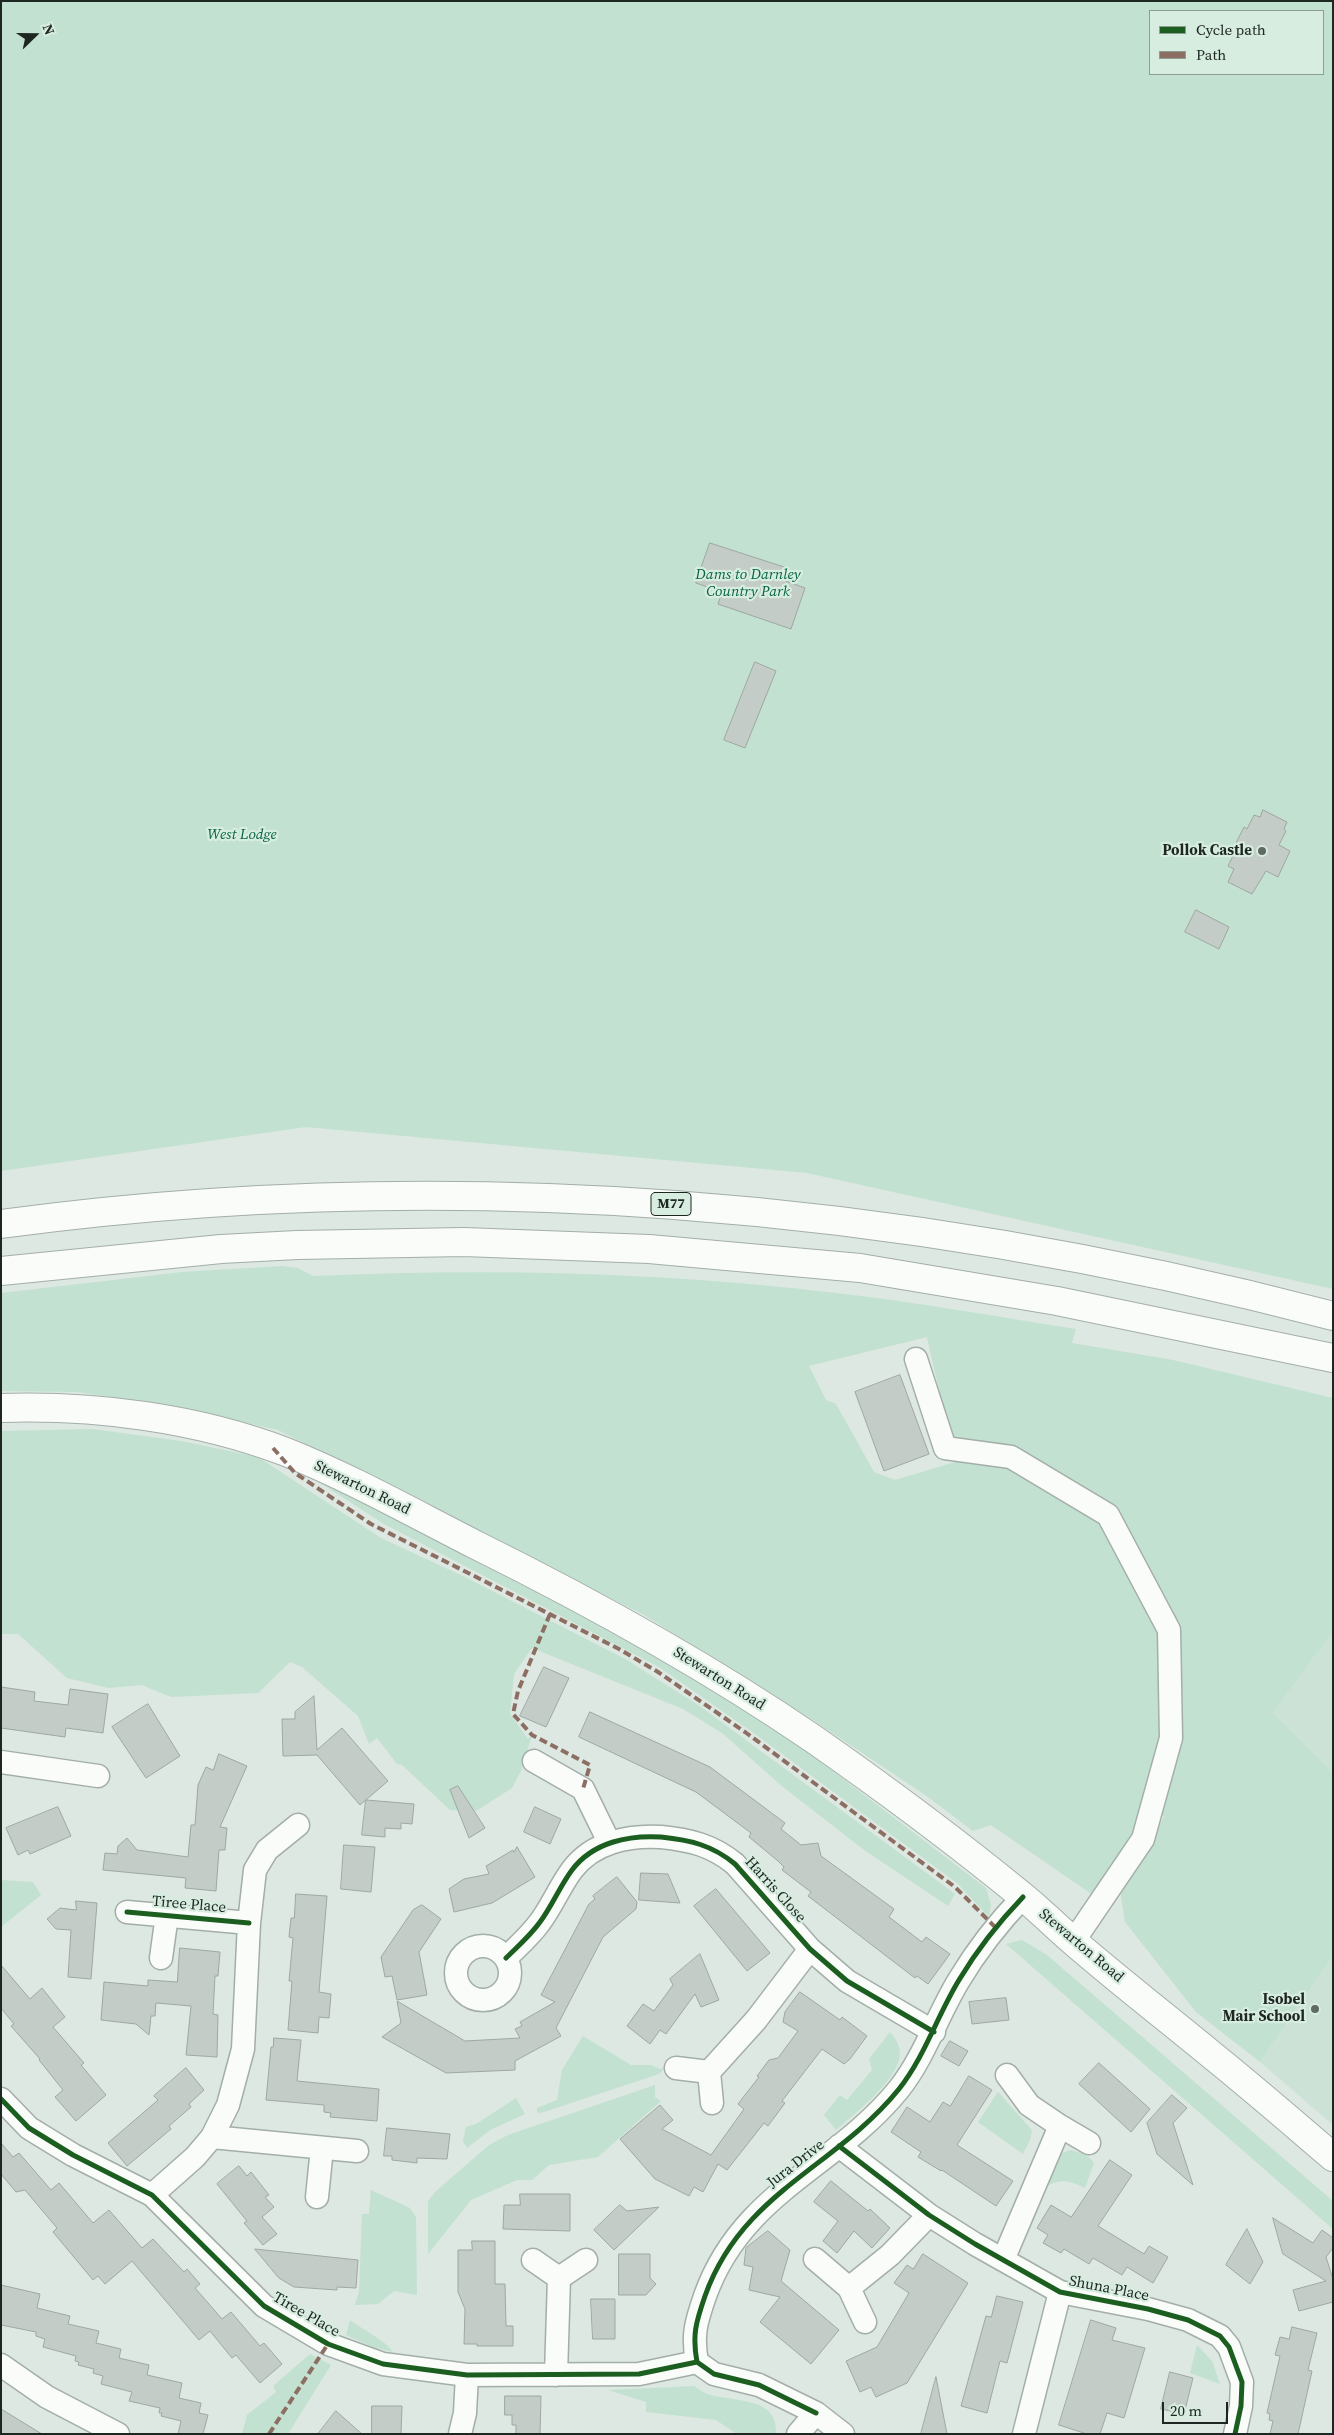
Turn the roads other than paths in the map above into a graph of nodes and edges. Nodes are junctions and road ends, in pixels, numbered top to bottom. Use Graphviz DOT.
graph roads {
  1 [pos="1,1224"];
  2 [pos="1,1271"];
  3 [pos="1333,1316"];
  4 [pos="1333,1358"];
  5 [pos="916,1359"];
  6 [pos="1,1408"];
  7 [pos="1,1762"];
  8 [pos="534,1762"];
  9 [pos="98,1776"];
  10 [pos="298,1825"];
  11 [pos="609,1842"];
  12 [pos="1023,1897"];
  13 [pos="127,1912"];
  14 [pos="167,1916"];
  15 [pos="249,1923"];
  16 [pos="1073,1942"];
  17 [pos="810,1949"];
  18 [pos="161,1958"];
  19 [pos="506,1958"];
  20 [pos="934,2032"];
  21 [pos="676,2068"];
  22 [pos="709,2072"];
  23 [pos="1007,2075"];
  24 [pos="1,2099"];
  25 [pos="712,2103"];
  26 [pos="1060,2126"];
  27 [pos="212,2137"];
  28 [pos="1089,2143"];
  29 [pos="839,2146"];
  30 [pos="322,2148"];
  31 [pos="357,2152"];
  32 [pos="1333,2157"];
  33 [pos="152,2195"];
  34 [pos="317,2198"];
  35 [pos="930,2215"];
  36 [pos="815,2259"];
  37 [pos="533,2260"];
  38 [pos="586,2260"];
  39 [pos="1003,2260"];
  40 [pos="559,2278"];
  41 [pos="849,2288"];
  42 [pos="1060,2292"];
  43 [pos="865,2322"];
  44 [pos="697,2362"];
  45 [pos="1,2365"];
  46 [pos="467,2375"];
  47 [pos="556,2375"];
  48 [pos="816,2413"];
  49 [pos="118,2434"];
  50 [pos="460,2434"];
  51 [pos="798,2434"];
  52 [pos="843,2434"];
  53 [pos="1024,2434"];
  54 [pos="1235,2434"];
  1 -- 3 [label="main road, M77"];
  2 -- 4 [label="main road"];
  5 -- 16 [label="street"];
  6 -- 12 [label="main road, Stewarton Road"];
  7 -- 9 [label="street"];
  8 -- 11 [label="street"];
  10 -- 15 [label="street"];
  11 -- 17 [label="street, Harris Close"];
  11 -- 19 [label="street, Harris Close"];
  12 -- 16 [label="main road, Stewarton Road"];
  12 -- 20 [label="street, Jura Drive"];
  13 -- 14 [label="street, Tiree Place"];
  14 -- 15 [label="street, Tiree Place"];
  14 -- 18 [label="street, Tiree Place"];
  15 -- 27 [label="street"];
  16 -- 32 [label="main road, Stewarton Road"];
  17 -- 20 [label="street, Harris Close"];
  17 -- 22 [label="street"];
  20 -- 29 [label="street, Jura Drive"];
  21 -- 22 [label="street"];
  22 -- 25 [label="street"];
  23 -- 26 [label="street"];
  24 -- 33 [label="street, Tiree Place"];
  26 -- 28 [label="street"];
  26 -- 39 [label="street"];
  27 -- 30 [label="street"];
  27 -- 33 [label="street"];
  29 -- 35 [label="street, Shuna Place"];
  29 -- 44 [label="street, Jura Drive"];
  30 -- 31 [label="street"];
  30 -- 34 [label="street"];
  33 -- 46 [label="street, Tiree Place"];
  35 -- 39 [label="street, Shuna Place"];
  35 -- 41 [label="street"];
  36 -- 41 [label="street"];
  37 -- 40 [label="street"];
  38 -- 40 [label="street"];
  39 -- 42 [label="street, Shuna Place"];
  40 -- 47 [label="street"];
  41 -- 43 [label="street"];
  42 -- 53 [label="street, Shuna Place"];
  42 -- 54 [label="street, Shuna Place"];
  44 -- 47 [label="street, Tiree Place"];
  44 -- 48 [label="street"];
  45 -- 49 [label="street"];
  46 -- 47 [label="street, Tiree Place"];
  46 -- 50 [label="street"];
  48 -- 51 [label="street"];
  48 -- 52 [label="street"];
}
